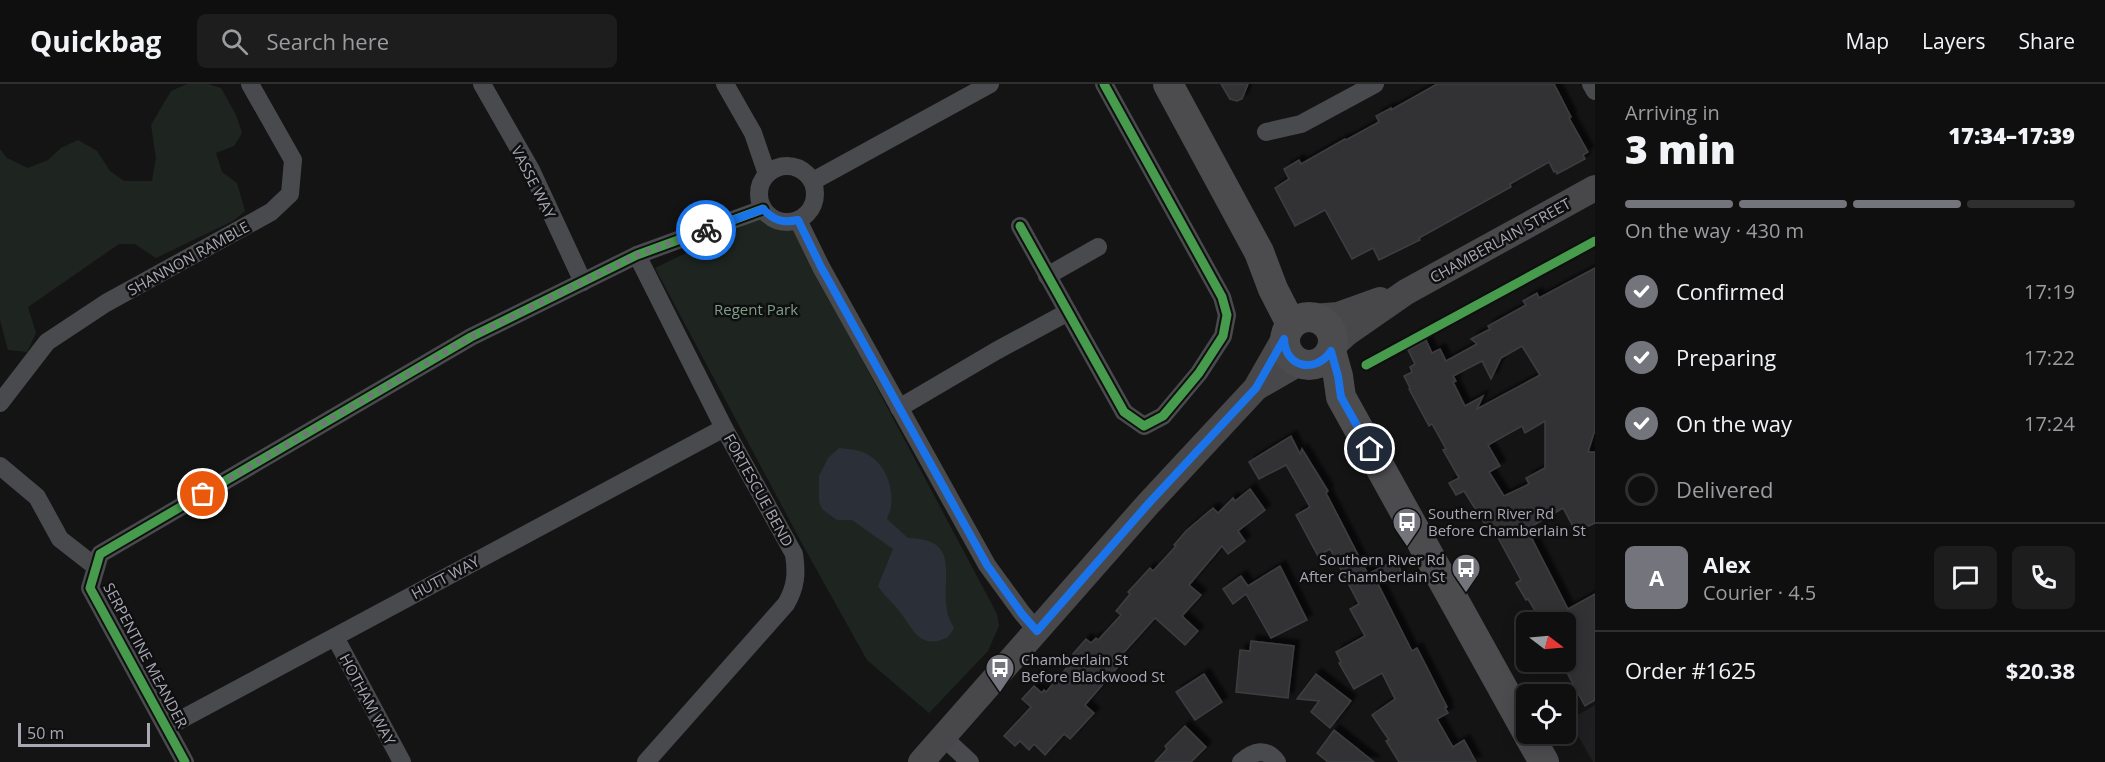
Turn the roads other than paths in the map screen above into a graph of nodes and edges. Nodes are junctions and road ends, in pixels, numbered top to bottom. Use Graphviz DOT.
graph roads {
  1 [pos="250,84"];
  2 [pos="482,84"];
  3 [pos="725,84"];
  4 [pos="990,84"];
  5 [pos="1104,84"];
  6 [pos="1168,84"];
  7 [pos="1375,84"];
  8 [pos="1592,84"];
  9 [pos="1595,91"];
  10 [pos="1266,132"];
  11 [pos="767,174"];
  12 [pos="813,182"];
  13 [pos="1595,188"];
  14 [pos="763,209"];
  15 [pos="798,220"];
  16 [pos="1020,226"];
  17 [pos="1098,247"];
  18 [pos="637,255"];
  19 [pos="1047,276"];
  20 [pos="583,282"];
  21 [pos="1406,292"];
  22 [pos="1068,312"];
  23 [pos="1300,338"];
  24 [pos="1332,349"];
  25 [pos="1341,397"];
  26 [pos="0,404"];
  27 [pos="898,408"];
  28 [pos="724,428"];
  29 [pos="0,466"];
  30 [pos="96,567"];
  31 [pos="1037,631"];
  32 [pos="334,637"];
  33 [pos="1516,711"];
  34 [pos="167,727"];
  35 [pos="943,737"];
  36 [pos="1534,744"];
  37 [pos="185,762"];
  38 [pos="402,762"];
  39 [pos="646,762"];
  40 [pos="921,762"];
  41 [pos="970,762"];
  42 [pos="1241,762"];
  43 [pos="1277,762"];
  44 [pos="1544,762"];
  1 -- 26 [label="street, SHANNON RAMBLE"];
  2 -- 20 [label="street, VASSE WAY"];
  3 -- 11 [label="street"];
  4 -- 12 [label="street"];
  5 -- 22 [label="street"];
  6 -- 23 [label="main road"];
  7 -- 10 [label="street"];
  8 -- 9 [label="street"];
  11 -- 12 [label="street"];
  11 -- 14 [label="street"];
  12 -- 15 [label="street"];
  13 -- 21 [label="main road, CHAMBERLAIN STREET"];
  14 -- 15 [label="street"];
  14 -- 18 [label="street, SERPENTINE MEANDER"];
  15 -- 27 [label="street"];
  16 -- 19 [label="street"];
  17 -- 19 [label="street"];
  18 -- 20 [label="street, SERPENTINE MEANDER"];
  18 -- 28 [label="street, FORTESCUE BEND"];
  19 -- 22 [label="street"];
  20 -- 30 [label="street, SERPENTINE MEANDER"];
  21 -- 23 [label="main road, CHAMBERLAIN STREET"];
  21 -- 24 [label="main road, CHAMBERLAIN STREET"];
  22 -- 27 [label="street"];
  23 -- 24 [label="main road"];
  23 -- 25 [label="main road"];
  23 -- 31 [label="main road, CHAMBERLAIN STREET"];
  24 -- 25 [label="main road"];
  25 -- 33 [label="main road"];
  27 -- 31 [label="street"];
  28 -- 32 [label="street, HUTT WAY"];
  28 -- 39 [label="street, FORTESCUE BEND"];
  29 -- 30 [label="street"];
  30 -- 34 [label="street, SERPENTINE MEANDER"];
  31 -- 35 [label="main road, CHAMBERLAIN STREET"];
  32 -- 34 [label="street, HUTT WAY"];
  32 -- 38 [label="street, HOTHAM WAY"];
  34 -- 37 [label="street, SERPENTINE MEANDER"];
  35 -- 40 [label="main road, CHAMBERLAIN STREET"];
  35 -- 41 [label="street"];
  36 -- 44 [label="main road"];
  42 -- 43 [label="street"];
}
